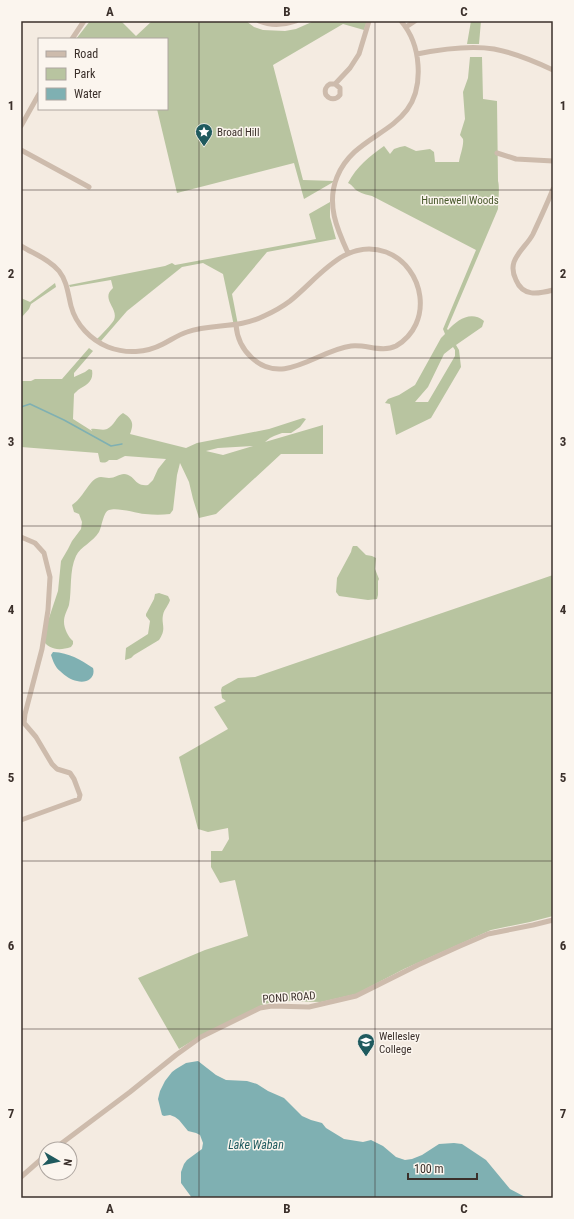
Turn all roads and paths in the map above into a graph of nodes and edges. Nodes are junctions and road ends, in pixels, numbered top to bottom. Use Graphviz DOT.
graph roads {
  1 [pos="84,21"];
  2 [pos="259,21"];
  3 [pos="296,21"];
  4 [pos="369,21"];
  5 [pos="401,21"];
  6 [pos="415,21"];
  7 [pos="406,27"];
  8 [pos="73,38"];
  9 [pos="417,54"];
  10 [pos="553,70"];
  11 [pos="335,84"];
  12 [pos="38,96"];
  13 [pos="21,126"];
  14 [pos="21,150"];
  15 [pos="497,153"];
  16 [pos="553,161"];
  17 [pos="89,187"];
  18 [pos="553,189"];
  19 [pos="21,246"];
  20 [pos="348,253"];
  21 [pos="553,290"];
  22 [pos="236,325"];
  23 [pos="21,537"];
  24 [pos="21,820"];
  25 [pos="553,920"];
  26 [pos="65,1141"];
  27 [pos="38,1162"];
  28 [pos="21,1178"];
  1 -- 8 [label="street"];
  2 -- 3 [label="street"];
  4 -- 11 [label="street"];
  5 -- 7 [label="street"];
  6 -- 7 [label="street"];
  7 -- 9 [label="street"];
  9 -- 10 [label="street"];
  9 -- 20 [label="street"];
  12 -- 13 [label="street"];
  14 -- 17 [label="street"];
  15 -- 16 [label="street"];
  18 -- 21 [label="street"];
  19 -- 22 [label="street"];
  20 -- 22 [label="street"];
  20 -- 22 [label="street"];
  23 -- 24 [label="street"];
  25 -- 26 [label="street, POND ROAD"];
  27 -- 28 [label="street"];
}
